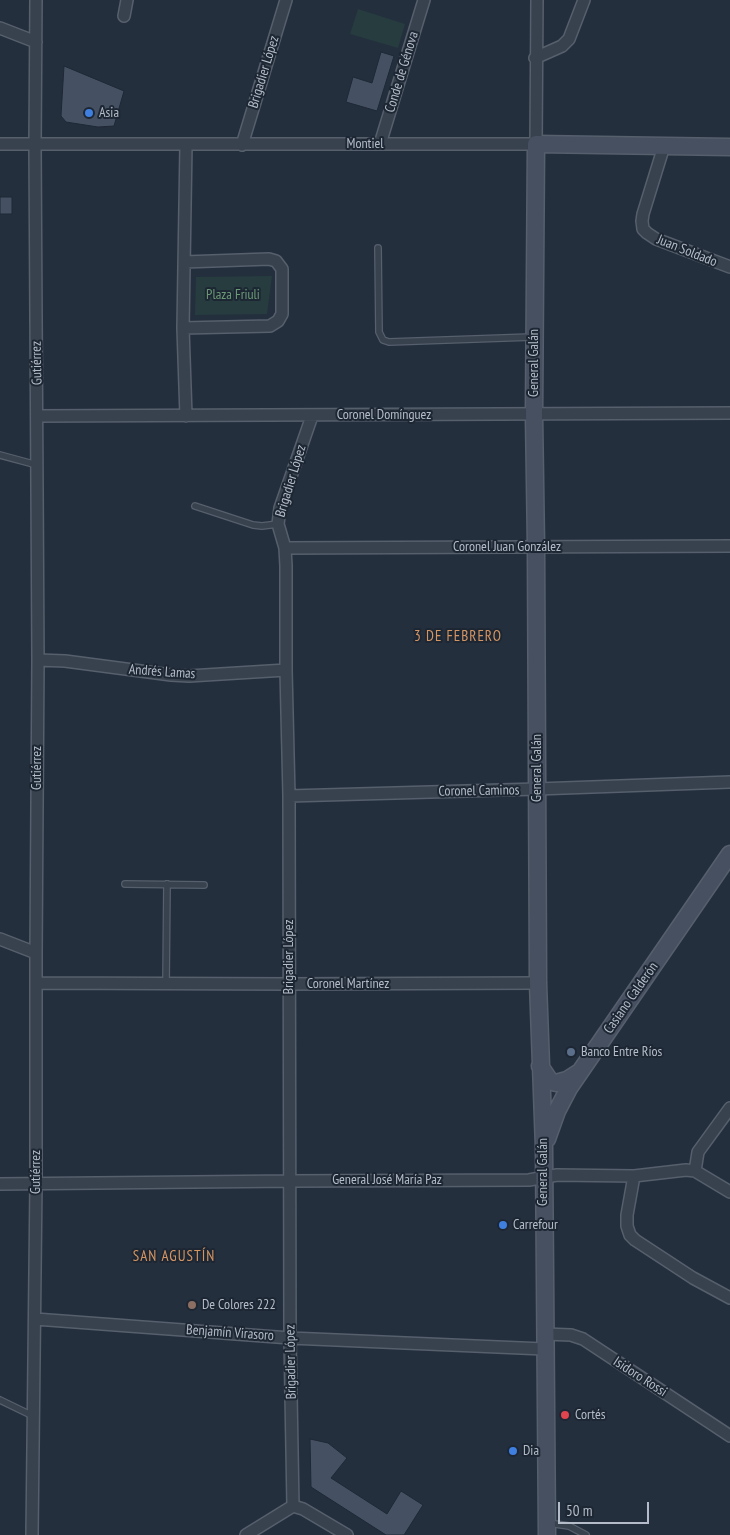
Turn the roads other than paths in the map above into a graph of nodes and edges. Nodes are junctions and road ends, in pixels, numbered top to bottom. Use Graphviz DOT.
graph roads {
  1 [pos="36,0"];
  2 [pos="127,0"];
  3 [pos="286,0"];
  4 [pos="424,0"];
  5 [pos="537,0"];
  6 [pos="584,0"];
  7 [pos="124,16"];
  8 [pos="0,28"];
  9 [pos="36,42"];
  10 [pos="535,58"];
  11 [pos="0,144"];
  12 [pos="380,144"];
  13 [pos="536,144"];
  14 [pos="34,145"];
  15 [pos="186,145"];
  16 [pos="242,145"];
  17 [pos="664,146"];
  18 [pos="730,146"];
  19 [pos="378,248"];
  20 [pos="184,262"];
  21 [pos="730,268"];
  22 [pos="184,328"];
  23 [pos="534,337"];
  24 [pos="730,413"];
  25 [pos="534,415"];
  26 [pos="38,416"];
  27 [pos="186,416"];
  28 [pos="312,416"];
  29 [pos="0,455"];
  30 [pos="37,465"];
  31 [pos="195,506"];
  32 [pos="278,524"];
  33 [pos="730,546"];
  34 [pos="536,547"];
  35 [pos="285,548"];
  36 [pos="38,660"];
  37 [pos="286,670"];
  38 [pos="730,782"];
  39 [pos="537,790"];
  40 [pos="289,796"];
  41 [pos="730,854"];
  42 [pos="125,884"];
  43 [pos="167,884"];
  44 [pos="204,884"];
  45 [pos="0,939"];
  46 [pos="36,953"];
  47 [pos="37,983"];
  48 [pos="166,983"];
  49 [pos="538,983"];
  50 [pos="289,984"];
  51 [pos="540,1066"];
  52 [pos="580,1071"];
  53 [pos="730,1108"];
  54 [pos="544,1148"];
  55 [pos="695,1171"];
  56 [pos="634,1176"];
  57 [pos="543,1178"];
  58 [pos="291,1180"];
  59 [pos="36,1183"];
  60 [pos="0,1184"];
  61 [pos="730,1192"];
  62 [pos="730,1298"];
  63 [pos="35,1319"];
  64 [pos="290,1338"];
  65 [pos="544,1342"];
  66 [pos="0,1400"];
  67 [pos="33,1416"];
  68 [pos="730,1436"];
  69 [pos="293,1506"];
  70 [pos="546,1529"];
  71 [pos="32,1535"];
  72 [pos="246,1535"];
  73 [pos="347,1535"];
  74 [pos="586,1535"];
  1 -- 9 [label="street, Gutiérrez"];
  2 -- 7 [label="street"];
  3 -- 16 [label="street, Brigadier López"];
  4 -- 12 [label="street, Conde de Génova"];
  5 -- 10 [label="street, General Galán"];
  6 -- 10 [label="street"];
  8 -- 9 [label="street"];
  9 -- 14 [label="street, Gutiérrez"];
  10 -- 13 [label="street, General Galán"];
  11 -- 14 [label="street, Montiel"];
  12 -- 13 [label="street, Montiel"];
  12 -- 16 [label="street, Montiel"];
  13 -- 17 [label="street, Montiel"];
  13 -- 23 [label="street, General Galán"];
  14 -- 15 [label="street, Montiel"];
  14 -- 26 [label="street, Gutiérrez"];
  15 -- 16 [label="street, Montiel"];
  15 -- 20 [label="street"];
  17 -- 18 [label="street, Montiel"];
  17 -- 21 [label="street, Juan Soldado"];
  19 -- 23 [label="lane"];
  20 -- 22 [label="street"];
  20 -- 22 [label="street"];
  22 -- 27 [label="street"];
  23 -- 25 [label="street, General Galán"];
  24 -- 25 [label="street, Coronel Domínguez"];
  25 -- 28 [label="street, Coronel Domínguez"];
  25 -- 34 [label="street, General Galán"];
  26 -- 27 [label="street, Coronel Domínguez"];
  26 -- 30 [label="street, Gutiérrez"];
  27 -- 28 [label="street, Coronel Domínguez"];
  28 -- 32 [label="street, Brigadier López"];
  29 -- 30 [label="lane"];
  30 -- 36 [label="street, Gutiérrez"];
  31 -- 32 [label="lane"];
  32 -- 35 [label="street, Brigadier López"];
  33 -- 34 [label="street, Coronel Juan González"];
  34 -- 35 [label="street, Coronel Juan González"];
  34 -- 39 [label="street, General Galán"];
  35 -- 37 [label="street, Brigadier López"];
  36 -- 37 [label="street, Andrés Lamas"];
  36 -- 46 [label="street, Gutiérrez"];
  37 -- 40 [label="street, Brigadier López"];
  38 -- 39 [label="street, Coronel Caminos"];
  39 -- 40 [label="street, Coronel Caminos"];
  39 -- 49 [label="street, General Galán"];
  40 -- 50 [label="street, Brigadier López"];
  41 -- 52 [label="street, Casiano Calderón"];
  42 -- 43 [label="lane"];
  43 -- 44 [label="lane"];
  43 -- 48 [label="lane"];
  45 -- 46 [label="street"];
  46 -- 47 [label="street, Gutiérrez"];
  47 -- 48 [label="street, Coronel Martínez"];
  47 -- 59 [label="street, Gutiérrez"];
  48 -- 50 [label="street, Coronel Martínez"];
  49 -- 50 [label="street, Coronel Martínez"];
  49 -- 51 [label="street, General Galán"];
  50 -- 58 [label="street, Brigadier López"];
  51 -- 52 [label="street"];
  51 -- 54 [label="street, General Galán"];
  52 -- 54 [label="street, Casiano Calderón"];
  53 -- 55 [label="street"];
  54 -- 57 [label="street, General Galán"];
  55 -- 56 [label="street, General José María Paz"];
  55 -- 61 [label="street"];
  56 -- 57 [label="street, General José María Paz"];
  56 -- 62 [label="street"];
  57 -- 58 [label="street, General José María Paz"];
  57 -- 65 [label="street, General Galán"];
  58 -- 59 [label="street, General José María Paz"];
  58 -- 64 [label="street, Brigadier López"];
  59 -- 60 [label="street, General José María Paz"];
  59 -- 63 [label="street, Gutiérrez"];
  63 -- 64 [label="street, Benjamín Virasoro"];
  63 -- 67 [label="street, Gutiérrez"];
  64 -- 65 [label="street, Benjamín Virasoro"];
  64 -- 69 [label="street, Brigadier López"];
  65 -- 68 [label="street, Isidoro Rossi"];
  65 -- 70 [label="street, General Galán"];
  66 -- 67 [label="lane"];
  67 -- 71 [label="street, Gutiérrez"];
  69 -- 72 [label="street"];
  69 -- 73 [label="street"];
  70 -- 74 [label="lane"];
}
